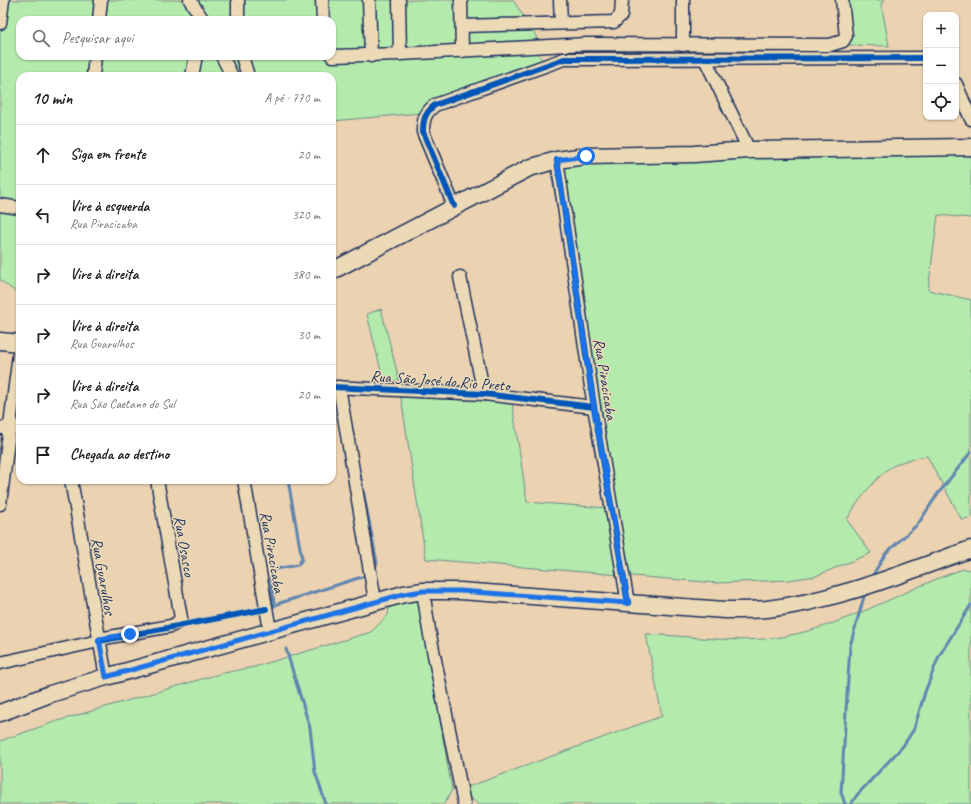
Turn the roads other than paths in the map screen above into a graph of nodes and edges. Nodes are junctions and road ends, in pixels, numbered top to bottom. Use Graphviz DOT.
graph roads {
  1 [pos="3,0"];
  2 [pos="101,0"];
  3 [pos="190,0"];
  4 [pos="238,0"];
  5 [pos="322,0"];
  6 [pos="369,0"];
  7 [pos="399,0"];
  8 [pos="461,0"];
  9 [pos="560,0"];
  10 [pos="622,0"];
  11 [pos="683,0"];
  12 [pos="842,0"];
  13 [pos="99,16"];
  14 [pos="200,16"];
  15 [pos="238,16"];
  16 [pos="323,16"];
  17 [pos="0,23"];
  18 [pos="561,23"];
  19 [pos="462,26"];
  20 [pos="586,44"];
  21 [pos="683,45"];
  22 [pos="462,51"];
  23 [pos="400,54"];
  24 [pos="336,56"];
  25 [pos="370,56"];
  26 [pos="923,58"];
  27 [pos="564,59"];
  28 [pos="705,59"];
  29 [pos="95,60"];
  30 [pos="195,60"];
  31 [pos="224,60"];
  32 [pos="243,60"];
  33 [pos="93,72"];
  34 [pos="193,72"];
  35 [pos="230,72"];
  36 [pos="247,72"];
  37 [pos="959,91"];
  38 [pos="971,119"];
  39 [pos="971,147"];
  40 [pos="750,150"];
  41 [pos="557,160"];
  42 [pos="0,205"];
  43 [pos="454,206"];
  44 [pos="16,207"];
  45 [pos="336,269"];
  46 [pos="460,277"];
  47 [pos="0,341"];
  48 [pos="16,344"];
  49 [pos="16,378"];
  50 [pos="336,387"];
  51 [pos="484,394"];
  52 [pos="594,407"];
  53 [pos="10,428"];
  54 [pos="71,484"];
  55 [pos="159,484"];
  56 [pos="245,484"];
  57 [pos="0,504"];
  58 [pos="971,550"];
  59 [pos="423,591"];
  60 [pos="375,601"];
  61 [pos="628,603"];
  62 [pos="270,630"];
  63 [pos="99,640"];
  64 [pos="0,663"];
  65 [pos="106,677"];
  66 [pos="0,713"];
  67 [pos="464,804"];
  1 -- 17 [label="street"];
  2 -- 13 [label="street"];
  3 -- 14 [label="street"];
  4 -- 15 [label="street"];
  5 -- 16 [label="street"];
  6 -- 25 [label="street"];
  7 -- 23 [label="street"];
  8 -- 19 [label="street"];
  9 -- 18 [label="street"];
  10 -- 18 [label="street"];
  11 -- 21 [label="street"];
  12 -- 21 [label="street"];
  18 -- 19 [label="street"];
  19 -- 22 [label="street"];
  20 -- 21 [label="street"];
  20 -- 22 [label="street"];
  20 -- 27 [label="street"];
  22 -- 23 [label="street"];
  23 -- 25 [label="street"];
  24 -- 25 [label="street"];
  26 -- 28 [label="street"];
  27 -- 28 [label="street"];
  27 -- 43 [label="street"];
  28 -- 40 [label="street"];
  29 -- 33 [label="street"];
  30 -- 34 [label="street"];
  31 -- 35 [label="street"];
  32 -- 36 [label="street"];
  37 -- 38 [label="street"];
  39 -- 40 [label="main road"];
  40 -- 41 [label="main road"];
  41 -- 43 [label="main road"];
  41 -- 52 [label="street, Rua Piracicaba"];
  42 -- 44 [label="street"];
  43 -- 45 [label="main road"];
  46 -- 51 [label="street"];
  47 -- 48 [label="main road"];
  49 -- 53 [label="street"];
  50 -- 51 [label="street, Rua São José do Rio Preto"];
  50 -- 60 [label="street"];
  51 -- 52 [label="street, Rua São José do Rio Preto"];
  52 -- 61 [label="street, Rua Piracicaba"];
  53 -- 57 [label="street"];
  54 -- 63 [label="street, Rua Guarulhos"];
  55 -- 63 [label="street, Rua Osasco"];
  56 -- 62 [label="street, Rua Piracicaba"];
  58 -- 61 [label="main road"];
  59 -- 60 [label="main road"];
  59 -- 61 [label="main road"];
  59 -- 67 [label="street"];
  60 -- 62 [label="main road"];
  62 -- 65 [label="main road"];
  63 -- 64 [label="street"];
  63 -- 65 [label="street, Rua Guarulhos"];
  65 -- 66 [label="main road"];
}
